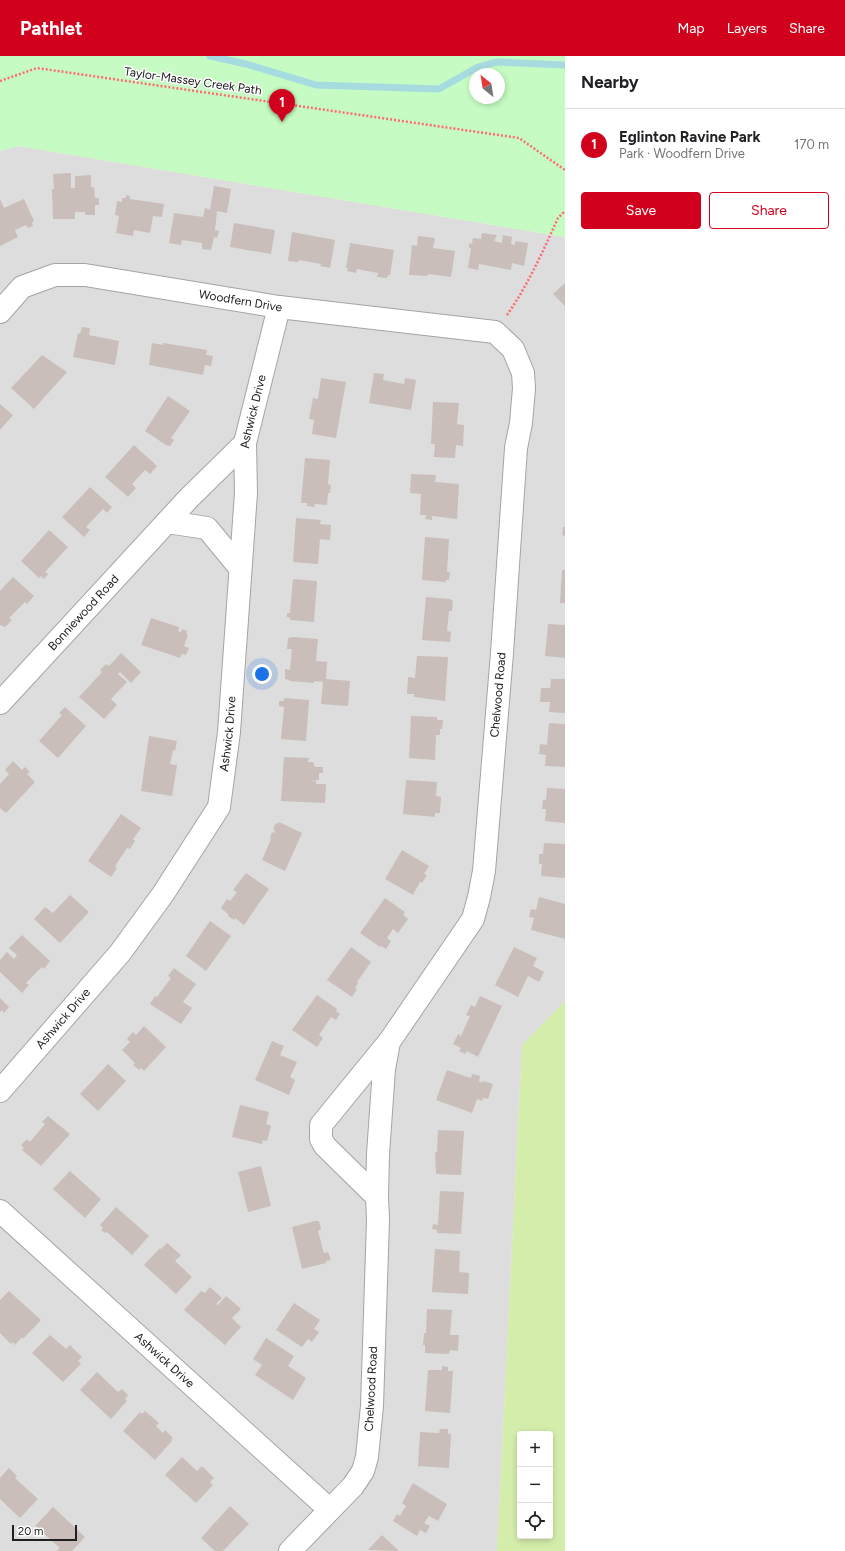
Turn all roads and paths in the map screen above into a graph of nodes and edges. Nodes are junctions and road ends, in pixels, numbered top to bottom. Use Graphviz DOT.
graph roads {
  1 [pos="0,81"];
  2 [pos="565,170"];
  3 [pos="565,211"];
  4 [pos="279,307"];
  5 [pos="0,312"];
  6 [pos="495,332"];
  7 [pos="245,443"];
  8 [pos="167,522"];
  9 [pos="240,568"];
  10 [pos="0,703"];
  11 [pos="389,1042"];
  12 [pos="0,1091"];
  13 [pos="377,1197"];
  14 [pos="0,1211"];
  15 [pos="329,1510"];
  16 [pos="290,1551"];
  1 -- 2 [label="path, Taylor-Massey Creek Path"];
  3 -- 6 [label="path"];
  4 -- 5 [label="street, Woodfern Drive"];
  4 -- 6 [label="street, Woodfern Drive"];
  4 -- 7 [label="street, Ashwick Drive"];
  6 -- 11 [label="street, Chelwood Road"];
  7 -- 8 [label="street, Bonniewood Road"];
  7 -- 9 [label="street, Ashwick Drive"];
  8 -- 9 [label="street"];
  8 -- 10 [label="street, Bonniewood Road"];
  9 -- 12 [label="street, Ashwick Drive"];
  11 -- 13 [label="street, Chelwood Road"];
  11 -- 13 [label="street, Chelwood Road"];
  13 -- 15 [label="street, Chelwood Road"];
  14 -- 15 [label="street, Ashwick Drive"];
  15 -- 16 [label="street, Chelwood Road"];
}
